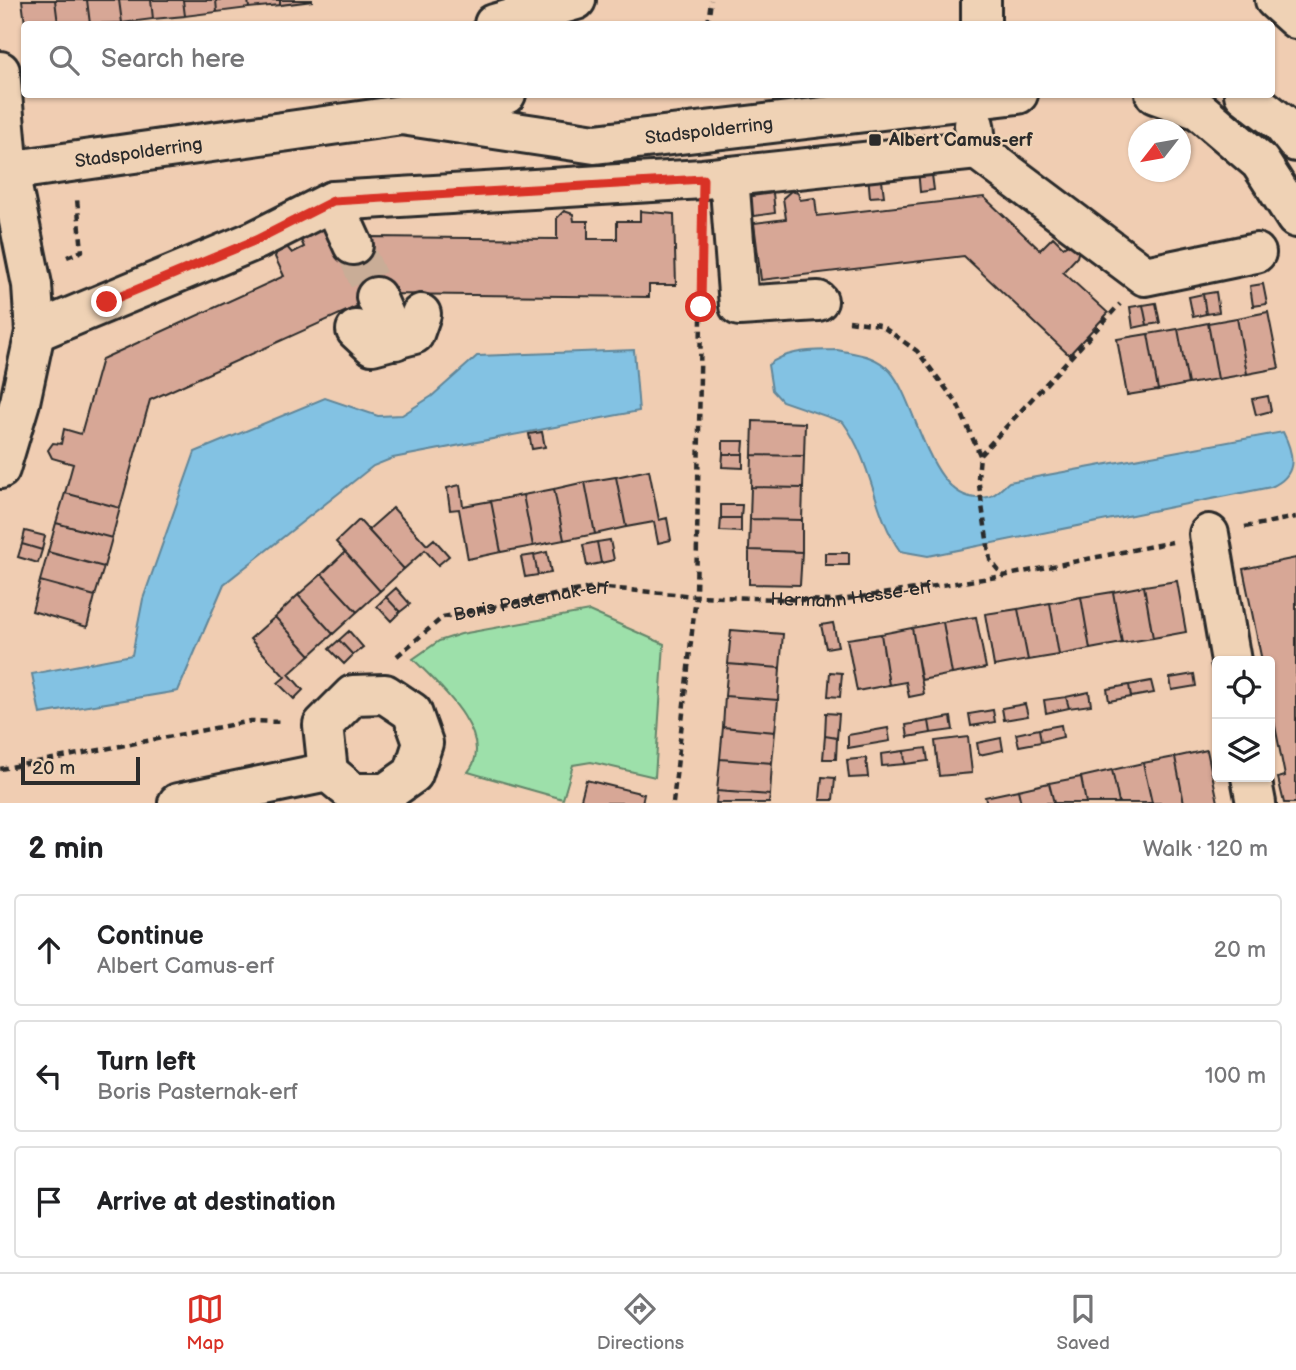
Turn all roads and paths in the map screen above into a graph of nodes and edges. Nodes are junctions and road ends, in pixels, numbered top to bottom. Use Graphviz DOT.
graph roads {
  1 [pos="576,0"];
  2 [pos="711,0"];
  3 [pos="981,0"];
  4 [pos="1275,0"];
  5 [pos="1296,19"];
  6 [pos="504,21"];
  7 [pos="708,21"];
  8 [pos="981,21"];
  9 [pos="6,77"];
  10 [pos="486,98"];
  11 [pos="992,98"];
  12 [pos="1166,98"];
  13 [pos="1249,98"];
  14 [pos="972,101"];
  15 [pos="402,115"];
  16 [pos="1296,142"];
  17 [pos="977,150"];
  18 [pos="5,172"];
  19 [pos="716,178"];
  20 [pos="333,201"];
  21 [pos="1296,218"];
  22 [pos="353,245"];
  23 [pos="1256,253"];
  24 [pos="1145,276"];
  25 [pos="376,297"];
  26 [pos="818,301"];
  27 [pos="701,307"];
  28 [pos="355,330"];
  29 [pos="35,332"];
  30 [pos="10,400"];
  31 [pos="980,455"];
  32 [pos="0,469"];
  33 [pos="1296,517"];
  34 [pos="1209,534"];
  35 [pos="1003,576"];
  36 [pos="696,596"];
  37 [pos="1230,656"];
  38 [pos="353,695"];
  39 [pos="323,725"];
  40 [pos="0,769"];
  41 [pos="328,772"];
  42 [pos="1252,782"];
  43 [pos="178,803"];
  44 [pos="673,803"];
  45 [pos="1256,803"];
  1 -- 6 [label="street"];
  2 -- 7 [label="path"];
  3 -- 8 [label="street"];
  4 -- 5 [label="street"];
  9 -- 18 [label="street"];
  10 -- 15 [label="street, Stadspolderring"];
  11 -- 14 [label="street, Stadspolderring"];
  12 -- 21 [label="street"];
  13 -- 16 [label="street"];
  14 -- 15 [label="street, Stadspolderring"];
  14 -- 17 [label="street"];
  15 -- 18 [label="street, Stadspolderring"];
  17 -- 19 [label="street"];
  17 -- 24 [label="street"];
  18 -- 29 [label="street"];
  19 -- 20 [label="street"];
  19 -- 26 [label="street"];
  20 -- 22 [label="street"];
  20 -- 29 [label="street"];
  23 -- 24 [label="street"];
  24 -- 31 [label="path"];
  25 -- 28 [label="street"];
  26 -- 31 [label="path"];
  27 -- 36 [label="path"];
  29 -- 30 [label="street"];
  30 -- 32 [label="street"];
  31 -- 35 [label="path"];
  33 -- 34 [label="path, Hermann Hesse-erf"];
  34 -- 35 [label="path, Hermann Hesse-erf"];
  34 -- 37 [label="street"];
  35 -- 36 [label="path, Hermann Hesse-erf"];
  36 -- 38 [label="path, Boris Pasternak-erf"];
  36 -- 44 [label="path"];
  38 -- 39 [label="street"];
  38 -- 41 [label="street"];
  39 -- 40 [label="path"];
  39 -- 41 [label="street"];
  41 -- 43 [label="street"];
  42 -- 45 [label="street"];
}
